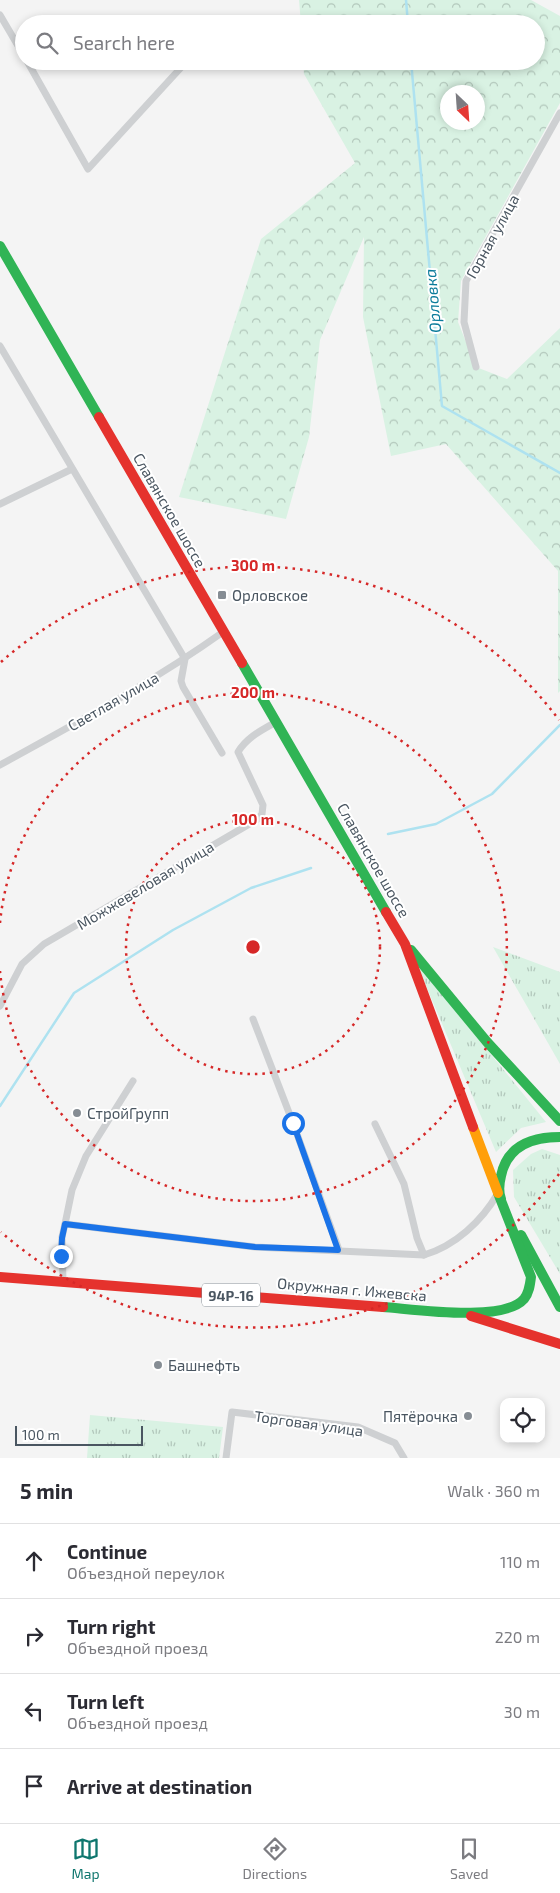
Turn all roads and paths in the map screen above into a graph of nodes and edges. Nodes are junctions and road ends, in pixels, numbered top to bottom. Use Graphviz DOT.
graph roads {
  1 [pos="0,15"];
  2 [pos="15,41"];
  3 [pos="31,70"];
  4 [pos="179,70"];
  5 [pos="560,113"];
  6 [pos="0,246"];
  7 [pos="0,346"];
  8 [pos="476,367"];
  9 [pos="72,469"];
  10 [pos="0,504"];
  11 [pos="223,632"];
  12 [pos="185,659"];
  13 [pos="276,722"];
  14 [pos="222,753"];
  15 [pos="0,765"];
  16 [pos="405,944"];
  17 [pos="0,1006"];
  18 [pos="253,1019"];
  19 [pos="133,1081"];
  20 [pos="560,1121"];
  21 [pos="374,1124"];
  22 [pos="560,1137"];
  23 [pos="498,1192"];
  24 [pos="65,1224"];
  25 [pos="338,1250"];
  26 [pos="424,1255"];
  27 [pos="0,1277"];
  28 [pos="63,1283"];
  29 [pos="560,1307"];
  30 [pos="462,1313"];
  31 [pos="560,1344"];
  32 [pos="226,1458"];
  33 [pos="404,1458"];
  1 -- 2 [label="street"];
  3 -- 4 [label="street"];
  5 -- 8 [label="street, Горная улица"];
  6 -- 11 [label="main road, Славянское шоссе"];
  7 -- 9 [label="street"];
  9 -- 10 [label="street"];
  9 -- 12 [label="street"];
  11 -- 12 [label="street, Светлая улица"];
  11 -- 13 [label="main road, Славянское шоссе"];
  12 -- 14 [label="street"];
  12 -- 15 [label="street, Светлая улица"];
  13 -- 16 [label="main road, Славянское шоссе"];
  13 -- 17 [label="street, Можжевеловая улица"];
  16 -- 20 [label="main road, Славянское шоссе"];
  16 -- 23 [label="main road, Славянское шоссе"];
  18 -- 25 [label="street"];
  19 -- 24 [label="street"];
  21 -- 26 [label="street"];
  22 -- 23 [label="main road"];
  23 -- 26 [label="street"];
  23 -- 29 [label="main road"];
  23 -- 30 [label="main road, Окружная г. Ижевска / 94Р-16"];
  24 -- 25 [label="street"];
  24 -- 28 [label="street"];
  25 -- 26 [label="street"];
  27 -- 28 [label="main road, Окружная г. Ижевска / 94Р-16"];
  28 -- 30 [label="main road, Окружная г. Ижевска / 94Р-16"];
  30 -- 31 [label="main road, Окружная г. Ижевска / 94Р-16"];
  32 -- 33 [label="street, Торговая улица"];
}
